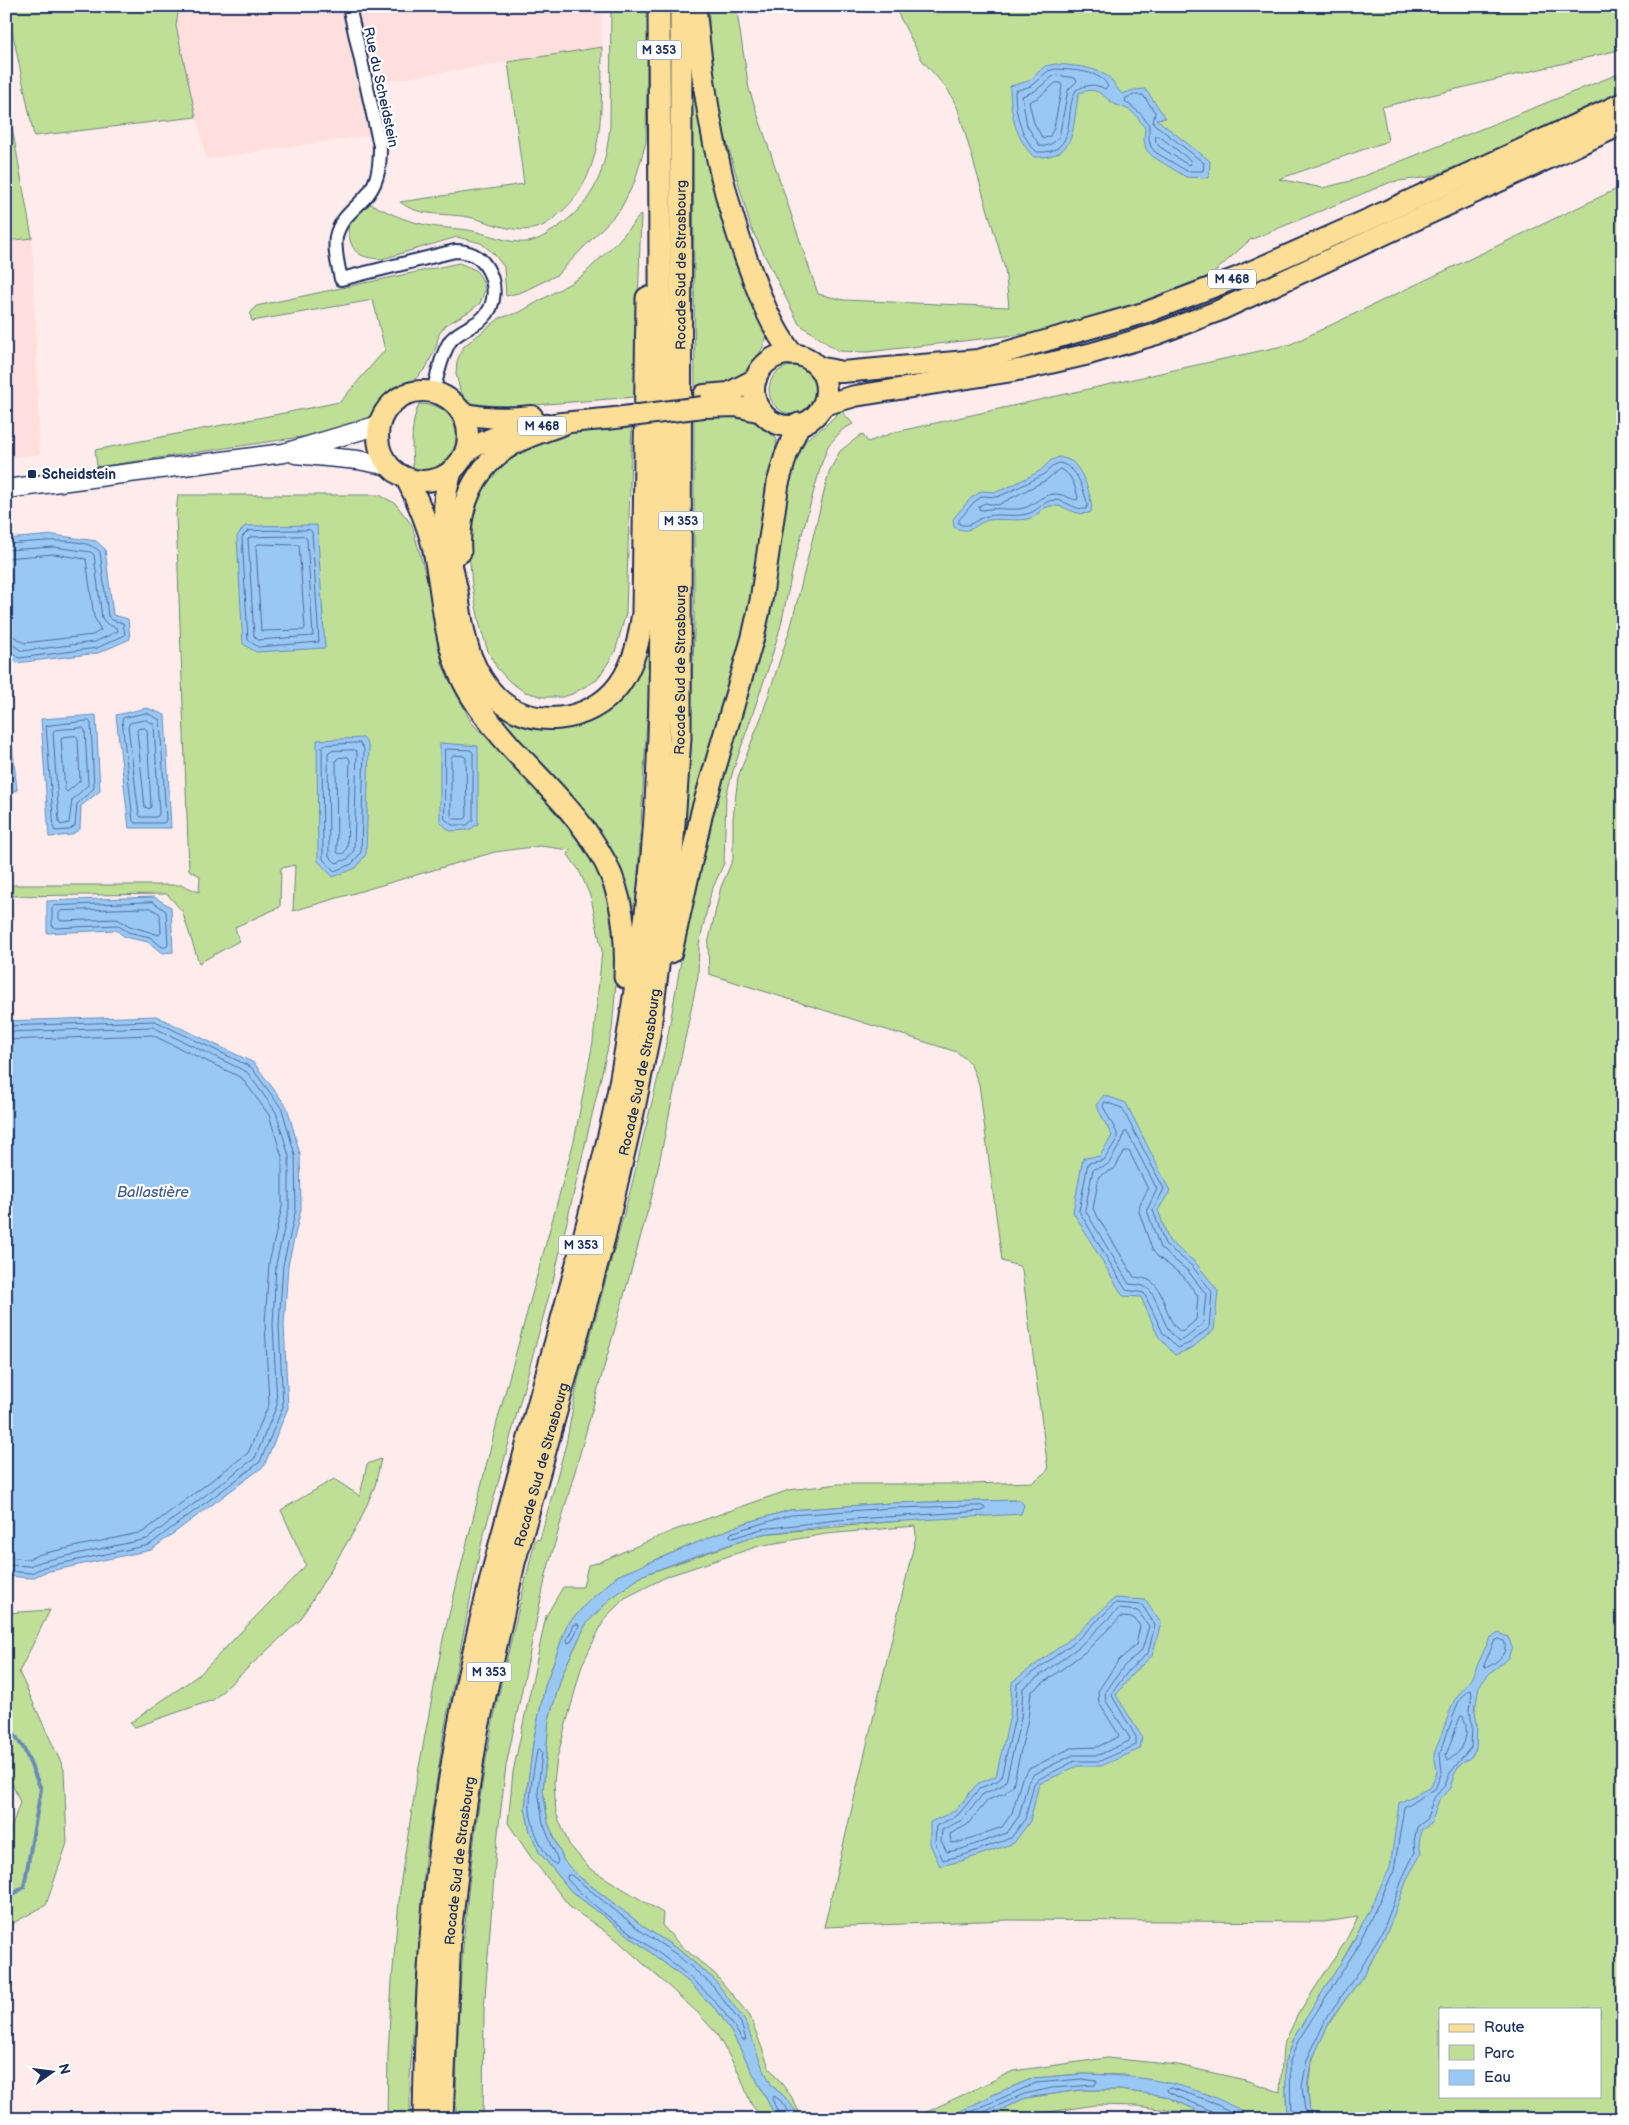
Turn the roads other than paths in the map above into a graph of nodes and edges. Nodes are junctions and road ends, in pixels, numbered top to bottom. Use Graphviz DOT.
graph roads {
  1 [pos="349,6"];
  2 [pos="659,6"];
  3 [pos="681,6"];
  4 [pos="695,6"];
  5 [pos="659,93"];
  6 [pos="1623,103"];
  7 [pos="1623,124"];
  8 [pos="792,354"];
  9 [pos="818,367"];
  10 [pos="756,379"];
  11 [pos="433,392"];
  12 [pos="702,401"];
  13 [pos="823,405"];
  14 [pos="623,411"];
  15 [pos="762,412"];
  16 [pos="462,413"];
  17 [pos="563,424"];
  18 [pos="799,424"];
  19 [pos="379,425"];
  20 [pos="646,432"];
  21 [pos="284,453"];
  22 [pos="466,453"];
  23 [pos="389,466"];
  24 [pos="451,472"];
  25 [pos="407,479"];
  26 [pos="6,489"];
  27 [pos="649,1035"];
  28 [pos="618,1094"];
  29 [pos="424,2119"];
  30 [pos="442,2119"];
  1 -- 11 [label="street, Rue du Scheidstein"];
  2 -- 5 [label="highway, Rocade Sud de Strasbourg / M 353"];
  3 -- 27 [label="highway, Rocade Sud de Strasbourg / M 353"];
  4 -- 8 [label="highway"];
  5 -- 20 [label="highway"];
  5 -- 28 [label="highway, Rocade Sud de Strasbourg / M 353"];
  6 -- 9 [label="main road, M 468"];
  7 -- 13 [label="main road, M 468"];
  8 -- 9 [label="main road"];
  8 -- 10 [label="main road"];
  9 -- 13 [label="main road"];
  10 -- 12 [label="main road, M 468"];
  10 -- 15 [label="main road"];
  11 -- 16 [label="main road"];
  11 -- 19 [label="main road"];
  12 -- 14 [label="main road, M 468"];
  12 -- 15 [label="main road, M 468"];
  13 -- 18 [label="main road"];
  14 -- 16 [label="main road, M 468"];
  14 -- 17 [label="main road, M 468"];
  15 -- 18 [label="main road"];
  16 -- 22 [label="main road"];
  17 -- 20 [label="highway"];
  17 -- 22 [label="main road, M 468"];
  18 -- 27 [label="highway"];
  19 -- 21 [label="main road"];
  19 -- 23 [label="main road"];
  20 -- 24 [label="highway"];
  21 -- 23 [label="main road"];
  21 -- 26 [label="main road"];
  22 -- 24 [label="main road"];
  23 -- 25 [label="main road"];
  24 -- 25 [label="main road"];
  25 -- 28 [label="highway"];
  27 -- 30 [label="highway, Rocade Sud de Strasbourg / M 353"];
  28 -- 29 [label="highway, Rocade Sud de Strasbourg / M 353"];
}
